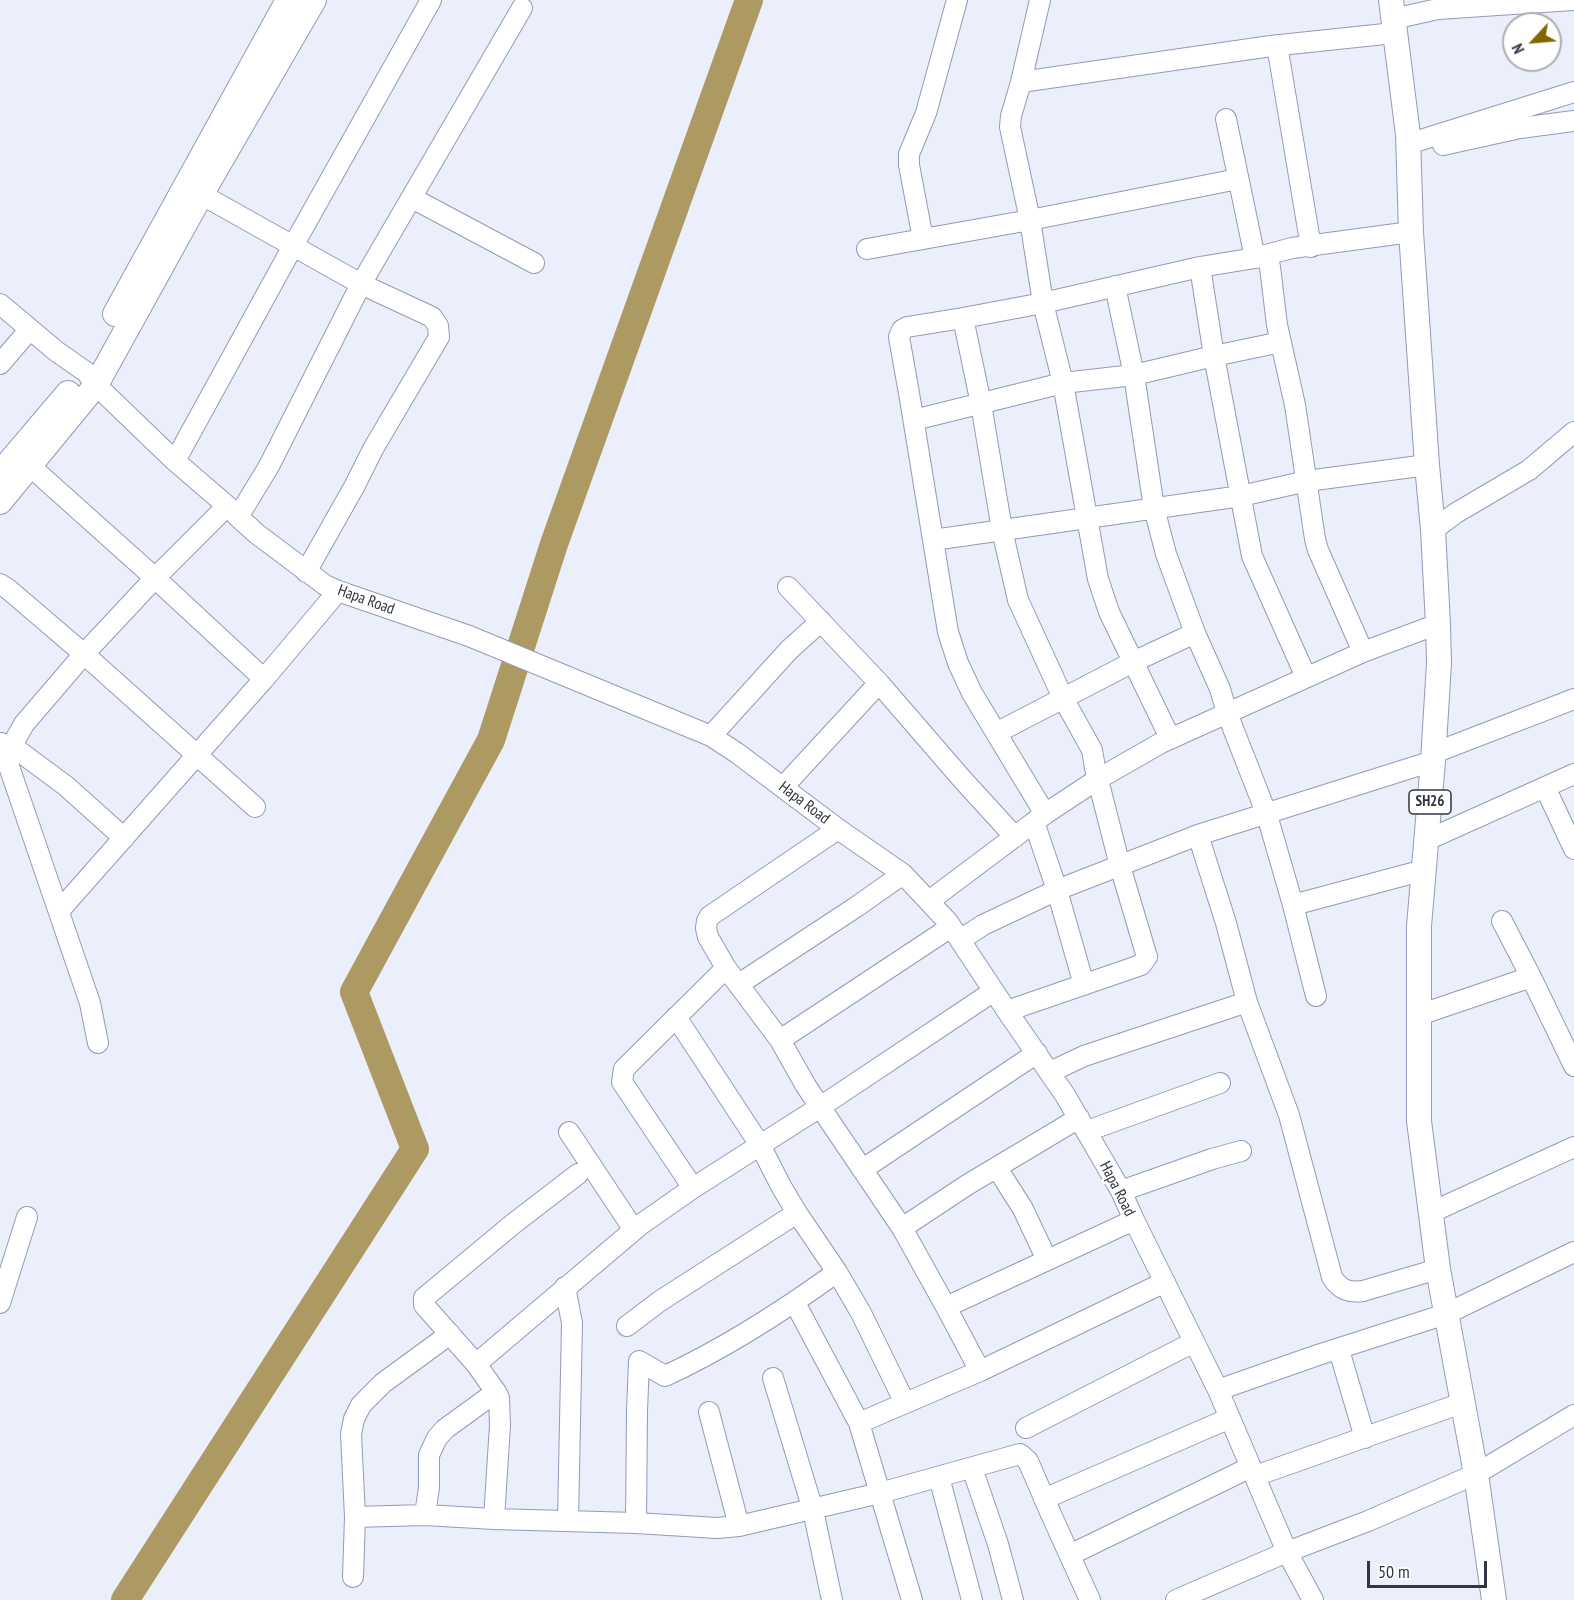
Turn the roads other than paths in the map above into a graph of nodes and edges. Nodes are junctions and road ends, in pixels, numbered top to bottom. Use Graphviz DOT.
graph roads {
  1 [pos="288,0"];
  2 [pos="314,0"];
  3 [pos="431,0"];
  4 [pos="957,0"];
  5 [pos="1040,0"];
  6 [pos="1573,0"];
  7 [pos="522,8"];
  8 [pos="1393,17"];
  9 [pos="1277,45"];
  10 [pos="1021,82"];
  11 [pos="1574,92"];
  12 [pos="1226,119"];
  13 [pos="1574,122"];
  14 [pos="1408,148"];
  15 [pos="1238,178"];
  16 [pos="194,190"];
  17 [pos="412,198"];
  18 [pos="1030,220"];
  19 [pos="1412,232"];
  20 [pos="923,239"];
  21 [pos="293,246"];
  22 [pos="1311,247"];
  23 [pos="867,249"];
  24 [pos="1261,256"];
  25 [pos="534,263"];
  26 [pos="1200,267"];
  27 [pos="361,284"];
  28 [pos="1115,286"];
  29 [pos="1043,303"];
  30 [pos="0,304"];
  31 [pos="963,318"];
  32 [pos="30,329"];
  33 [pos="1281,342"];
  34 [pos="1214,356"];
  35 [pos="0,363"];
  36 [pos="1134,375"];
  37 [pos="91,378"];
  38 [pos="1064,383"];
  39 [pos="981,404"];
  40 [pos="914,420"];
  41 [pos="1574,432"];
  42 [pos="175,461"];
  43 [pos="1427,465"];
  44 [pos="30,466"];
  45 [pos="0,473"];
  46 [pos="1307,481"];
  47 [pos="1241,496"];
  48 [pos="0,502"];
  49 [pos="1154,508"];
  50 [pos="233,511"];
  51 [pos="1086,518"];
  52 [pos="1002,530"];
  53 [pos="1433,530"];
  54 [pos="933,540"];
  55 [pos="306,572"];
  56 [pos="155,578"];
  57 [pos="0,584"];
  58 [pos="788,587"];
  59 [pos="338,591"];
  60 [pos="821,621"];
  61 [pos="1438,624"];
  62 [pos="1195,633"];
  63 [pos="1363,651"];
  64 [pos="84,654"];
  65 [pos="1133,662"];
  66 [pos="1306,677"];
  67 [pos="264,679"];
  68 [pos="879,683"];
  69 [pos="1063,698"];
  70 [pos="1574,699"];
  71 [pos="1227,713"];
  72 [pos="996,733"];
  73 [pos="711,736"];
  74 [pos="1170,738"];
  75 [pos="6,747"];
  76 [pos="196,756"];
  77 [pos="1434,757"];
  78 [pos="1574,774"];
  79 [pos="1098,779"];
  80 [pos="783,787"];
  81 [pos="1545,787"];
  82 [pos="255,807"];
  83 [pos="1266,813"];
  84 [pos="1040,818"];
  85 [pos="838,829"];
  86 [pos="1198,835"];
  87 [pos="1015,837"];
  88 [pos="124,838"];
  89 [pos="1427,840"];
  90 [pos="1574,849"];
  91 [pos="1120,866"];
  92 [pos="1424,870"];
  93 [pos="903,874"];
  94 [pos="1057,890"];
  95 [pos="929,901"];
  96 [pos="1293,905"];
  97 [pos="59,911"];
  98 [pos="1502,921"];
  99 [pos="956,933"];
  100 [pos="726,968"];
  101 [pos="1531,977"];
  102 [pos="739,984"];
  103 [pos="1084,985"];
  104 [pos="994,991"];
  105 [pos="1316,996"];
  106 [pos="1247,1002"];
  107 [pos="1007,1011"];
  108 [pos="1419,1015"];
  109 [pos="676,1017"];
  110 [pos="780,1040"];
  111 [pos="98,1043"];
  112 [pos="1036,1053"];
  113 [pos="1574,1066"];
  114 [pos="1050,1072"];
  115 [pos="1220,1083"];
  116 [pos="820,1107"];
  117 [pos="1083,1124"];
  118 [pos="569,1132"];
  119 [pos="760,1145"];
  120 [pos="1574,1148"];
  121 [pos="1241,1151"];
  122 [pos="997,1168"];
  123 [pos="863,1169"];
  124 [pos="578,1174"];
  125 [pos="693,1188"];
  126 [pos="1121,1191"];
  127 [pos="797,1212"];
  128 [pos="1432,1212"];
  129 [pos="27,1217"];
  130 [pos="1134,1220"];
  131 [pos="902,1227"];
  132 [pos="634,1230"];
  133 [pos="1574,1252"];
  134 [pos="1047,1260"];
  135 [pos="1438,1269"];
  136 [pos="837,1272"];
  137 [pos="1165,1282"];
  138 [pos="565,1287"];
  139 [pos="0,1303"];
  140 [pos="795,1303"];
  141 [pos="946,1307"];
  142 [pos="1446,1314"];
  143 [pos="627,1326"];
  144 [pos="450,1334"];
  145 [pos="1194,1342"];
  146 [pos="1339,1350"];
  147 [pos="476,1364"];
  148 [pos="980,1371"];
  149 [pos="773,1378"];
  150 [pos="1218,1390"];
  151 [pos="496,1392"];
  152 [pos="905,1403"];
  153 [pos="1462,1403"];
  154 [pos="709,1412"];
  155 [pos="1574,1415"];
  156 [pos="1230,1418"];
  157 [pos="859,1423"];
  158 [pos="1026,1428"];
  159 [pos="1365,1437"];
  160 [pos="972,1468"];
  161 [pos="1253,1472"];
  162 [pos="1476,1474"];
  163 [pos="939,1477"];
  164 [pos="880,1493"];
  165 [pos="1044,1499"];
  166 [pos="813,1510"];
  167 [pos="425,1515"];
  168 [pos="355,1517"];
  169 [pos="494,1519"];
  170 [pos="568,1521"];
  171 [pos="636,1523"];
  172 [pos="739,1526"];
  173 [pos="1078,1551"];
  174 [pos="1287,1552"];
  175 [pos="353,1577"];
  176 [pos="832,1600"];
  177 [pos="912,1600"];
  178 [pos="972,1600"];
  179 [pos="1013,1600"];
  180 [pos="1090,1600"];
  181 [pos="1176,1600"];
  182 [pos="1313,1600"];
  183 [pos="1494,1600"];
  1 -- 16 [label="main road"];
  2 -- 16 [label="main road"];
  3 -- 21 [label="street"];
  4 -- 20 [label="street"];
  5 -- 10 [label="street"];
  6 -- 8 [label="street"];
  7 -- 17 [label="street"];
  8 -- 9 [label="street"];
  8 -- 14 [label="main road, SH26"];
  9 -- 10 [label="street"];
  9 -- 22 [label="street"];
  10 -- 18 [label="street"];
  11 -- 14 [label="street"];
  12 -- 15 [label="street"];
  13 -- 14 [label="street"];
  14 -- 19 [label="main road, SH26"];
  15 -- 18 [label="street"];
  15 -- 24 [label="street"];
  16 -- 21 [label="street"];
  16 -- 37 [label="main road"];
  17 -- 25 [label="street"];
  17 -- 27 [label="street"];
  18 -- 20 [label="street"];
  18 -- 29 [label="street"];
  19 -- 22 [label="street"];
  19 -- 43 [label="main road, SH26"];
  20 -- 23 [label="street"];
  21 -- 27 [label="street"];
  21 -- 42 [label="street"];
  22 -- 24 [label="street"];
  24 -- 26 [label="street"];
  24 -- 33 [label="street"];
  26 -- 28 [label="street"];
  26 -- 34 [label="street"];
  27 -- 50 [label="street"];
  27 -- 55 [label="street"];
  28 -- 29 [label="street"];
  28 -- 36 [label="street"];
  29 -- 31 [label="street"];
  29 -- 38 [label="street"];
  30 -- 32 [label="street, Hapa Road"];
  31 -- 39 [label="street"];
  31 -- 40 [label="street"];
  32 -- 35 [label="street"];
  32 -- 37 [label="street, Hapa Road"];
  33 -- 34 [label="street"];
  33 -- 46 [label="street"];
  34 -- 36 [label="street"];
  34 -- 47 [label="street"];
  36 -- 38 [label="street"];
  36 -- 49 [label="street"];
  37 -- 42 [label="street, Hapa Road"];
  37 -- 44 [label="main road"];
  37 -- 45 [label="main road"];
  38 -- 39 [label="street"];
  38 -- 51 [label="street"];
  39 -- 40 [label="street"];
  39 -- 52 [label="street"];
  40 -- 54 [label="street"];
  41 -- 53 [label="street"];
  42 -- 50 [label="street, Hapa Road"];
  43 -- 46 [label="street"];
  43 -- 53 [label="main road, SH26"];
  44 -- 48 [label="main road"];
  44 -- 56 [label="street"];
  46 -- 47 [label="street"];
  46 -- 63 [label="street"];
  47 -- 49 [label="street"];
  47 -- 66 [label="street"];
  49 -- 51 [label="street"];
  49 -- 62 [label="street"];
  50 -- 55 [label="street, Hapa Road"];
  50 -- 56 [label="street"];
  51 -- 52 [label="street"];
  51 -- 65 [label="street"];
  52 -- 54 [label="street"];
  52 -- 69 [label="street"];
  53 -- 61 [label="main road, SH26"];
  54 -- 72 [label="street"];
  55 -- 59 [label="street, Hapa Road"];
  56 -- 64 [label="street"];
  56 -- 67 [label="street"];
  57 -- 64 [label="street"];
  58 -- 60 [label="street"];
  59 -- 67 [label="street"];
  59 -- 73 [label="street, Hapa Road"];
  60 -- 68 [label="street"];
  60 -- 73 [label="street"];
  61 -- 63 [label="street"];
  61 -- 77 [label="main road, SH26"];
  62 -- 65 [label="street"];
  62 -- 71 [label="street"];
  63 -- 66 [label="street"];
  64 -- 75 [label="street"];
  64 -- 76 [label="street"];
  65 -- 69 [label="street"];
  65 -- 74 [label="street"];
  66 -- 71 [label="street"];
  67 -- 76 [label="street"];
  68 -- 80 [label="street"];
  68 -- 87 [label="street"];
  69 -- 72 [label="street"];
  69 -- 79 [label="street"];
  70 -- 77 [label="street"];
  71 -- 74 [label="street"];
  71 -- 83 [label="street"];
  72 -- 84 [label="street"];
  73 -- 80 [label="street, Hapa Road"];
  74 -- 79 [label="street"];
  75 -- 88 [label="street"];
  75 -- 97 [label="street"];
  76 -- 82 [label="street"];
  76 -- 88 [label="street"];
  77 -- 83 [label="street"];
  77 -- 89 [label="main road, SH26"];
  78 -- 81 [label="street"];
  79 -- 84 [label="street"];
  79 -- 91 [label="street"];
  80 -- 85 [label="street, Hapa Road"];
  81 -- 89 [label="street"];
  81 -- 90 [label="street"];
  83 -- 86 [label="street"];
  83 -- 96 [label="street"];
  84 -- 87 [label="street"];
  84 -- 94 [label="street"];
  85 -- 93 [label="street, Hapa Road"];
  85 -- 100 [label="street"];
  86 -- 91 [label="street"];
  86 -- 106 [label="street"];
  87 -- 95 [label="street"];
  88 -- 97 [label="street"];
  89 -- 92 [label="main road, SH26"];
  91 -- 94 [label="street"];
  91 -- 103 [label="street"];
  92 -- 96 [label="street"];
  92 -- 108 [label="main road, SH26"];
  93 -- 95 [label="street, Hapa Road"];
  93 -- 102 [label="street"];
  94 -- 99 [label="street"];
  94 -- 103 [label="street"];
  95 -- 99 [label="street, Hapa Road"];
  96 -- 105 [label="street"];
  97 -- 111 [label="street"];
  98 -- 101 [label="street"];
  99 -- 104 [label="street, Hapa Road"];
  99 -- 110 [label="street"];
  100 -- 102 [label="street"];
  100 -- 109 [label="street"];
  101 -- 108 [label="street"];
  101 -- 113 [label="street"];
  102 -- 110 [label="street"];
  103 -- 107 [label="street"];
  104 -- 107 [label="street, Hapa Road"];
  104 -- 116 [label="street"];
  106 -- 114 [label="street"];
  106 -- 135 [label="street"];
  107 -- 112 [label="street, Hapa Road"];
  108 -- 128 [label="main road, SH26"];
  109 -- 119 [label="street"];
  109 -- 125 [label="street"];
  110 -- 116 [label="street"];
  112 -- 114 [label="street, Hapa Road"];
  112 -- 123 [label="street"];
  114 -- 117 [label="street, Hapa Road"];
  115 -- 117 [label="street"];
  116 -- 119 [label="street"];
  116 -- 123 [label="street"];
  117 -- 122 [label="street"];
  117 -- 126 [label="street, Hapa Road"];
  118 -- 132 [label="street"];
  119 -- 125 [label="street"];
  119 -- 127 [label="street"];
  120 -- 128 [label="street"];
  121 -- 126 [label="street"];
  122 -- 131 [label="street"];
  122 -- 134 [label="street"];
  123 -- 131 [label="street"];
  124 -- 144 [label="street"];
  125 -- 132 [label="street"];
  126 -- 130 [label="street, Hapa Road"];
  127 -- 136 [label="street"];
  127 -- 143 [label="street"];
  128 -- 135 [label="main road, SH26"];
  129 -- 139 [label="street"];
  130 -- 134 [label="street"];
  130 -- 137 [label="street, Hapa Road"];
  131 -- 141 [label="street"];
  132 -- 138 [label="street"];
  133 -- 142 [label="street"];
  134 -- 141 [label="street"];
  135 -- 142 [label="main road, SH26"];
  136 -- 140 [label="street"];
  136 -- 152 [label="street"];
  137 -- 145 [label="street, Hapa Road"];
  137 -- 148 [label="street"];
  138 -- 147 [label="street"];
  138 -- 170 [label="street"];
  140 -- 157 [label="street"];
  140 -- 171 [label="street"];
  141 -- 148 [label="street"];
  142 -- 146 [label="street"];
  142 -- 153 [label="main road, SH26"];
  144 -- 147 [label="street"];
  144 -- 168 [label="street"];
  145 -- 150 [label="street, Hapa Road"];
  145 -- 158 [label="street"];
  146 -- 150 [label="street"];
  146 -- 159 [label="street"];
  147 -- 151 [label="street"];
  148 -- 152 [label="street"];
  149 -- 166 [label="street"];
  150 -- 156 [label="street, Hapa Road"];
  151 -- 167 [label="street"];
  151 -- 169 [label="street"];
  152 -- 157 [label="street"];
  153 -- 159 [label="street"];
  153 -- 162 [label="main road, SH26"];
  154 -- 172 [label="street"];
  155 -- 162 [label="street"];
  156 -- 161 [label="street, Hapa Road"];
  156 -- 165 [label="street"];
  157 -- 164 [label="street"];
  159 -- 161 [label="street"];
  160 -- 163 [label="street"];
  160 -- 165 [label="street"];
  160 -- 179 [label="street"];
  161 -- 173 [label="street"];
  161 -- 174 [label="street, Hapa Road"];
  162 -- 174 [label="street"];
  162 -- 183 [label="main road, SH26"];
  163 -- 164 [label="street"];
  163 -- 178 [label="street"];
  164 -- 166 [label="street"];
  164 -- 177 [label="street"];
  165 -- 180 [label="street"];
  166 -- 172 [label="street"];
  166 -- 176 [label="street"];
  167 -- 168 [label="street"];
  167 -- 169 [label="street"];
  168 -- 175 [label="street"];
  169 -- 170 [label="street"];
  170 -- 171 [label="street"];
  171 -- 172 [label="street"];
  174 -- 181 [label="street"];
  174 -- 182 [label="street, Hapa Road"];
}
